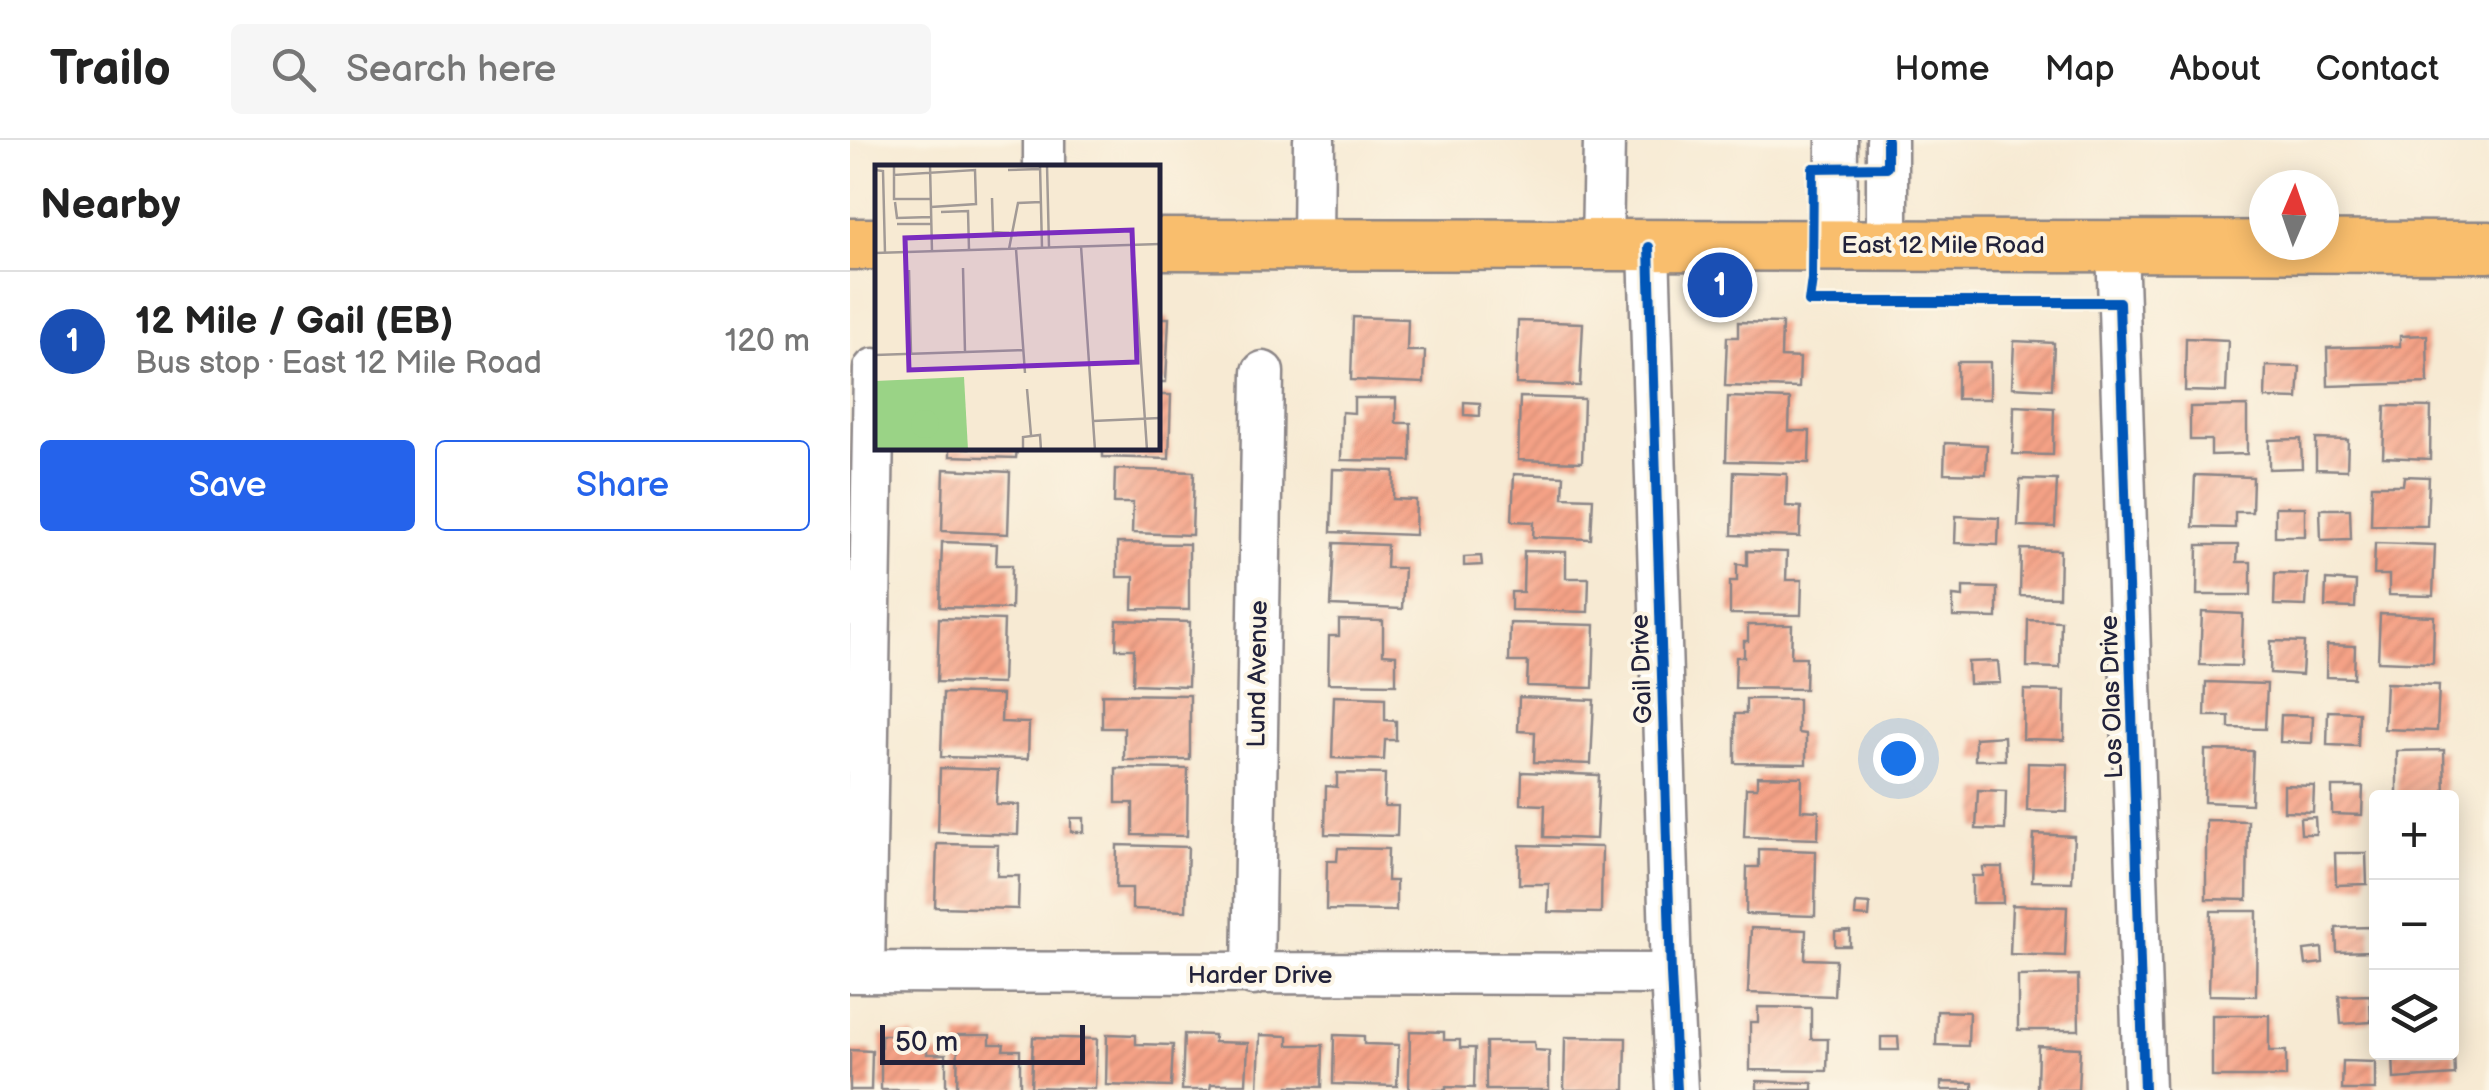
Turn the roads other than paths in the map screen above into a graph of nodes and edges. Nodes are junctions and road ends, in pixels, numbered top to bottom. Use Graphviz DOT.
graph roads {
  1 [pos="1314,140"];
  2 [pos="1604,140"];
  3 [pos="1837,140"];
  4 [pos="1888,140"];
  5 [pos="1160,244"];
  6 [pos="1887,244"];
  7 [pos="1313,245"];
  8 [pos="1836,245"];
  9 [pos="2117,245"];
  10 [pos="1625,247"];
  11 [pos="2489,247"];
  12 [pos="874,370"];
  13 [pos="1262,372"];
  14 [pos="857,972"];
  15 [pos="1671,974"];
  16 [pos="1253,975"];
  17 [pos="1677,1090"];
  18 [pos="2144,1090"];
  1 -- 7 [label="street"];
  2 -- 10 [label="street, Gail Drive"];
  3 -- 8 [label="street"];
  4 -- 6 [label="street"];
  5 -- 7 [label="main road, East 12 Mile Road"];
  6 -- 8 [label="main road, East 12 Mile Road"];
  6 -- 9 [label="main road, East 12 Mile Road"];
  7 -- 10 [label="main road, East 12 Mile Road"];
  8 -- 10 [label="main road, East 12 Mile Road"];
  9 -- 11 [label="main road, East 12 Mile Road"];
  9 -- 18 [label="street, Los Olas Drive"];
  10 -- 15 [label="street, Gail Drive"];
  12 -- 14 [label="street"];
  13 -- 16 [label="street, Lund Avenue"];
  14 -- 16 [label="street, Harder Drive"];
  15 -- 16 [label="street, Harder Drive"];
  15 -- 17 [label="street, Gail Drive"];
}
